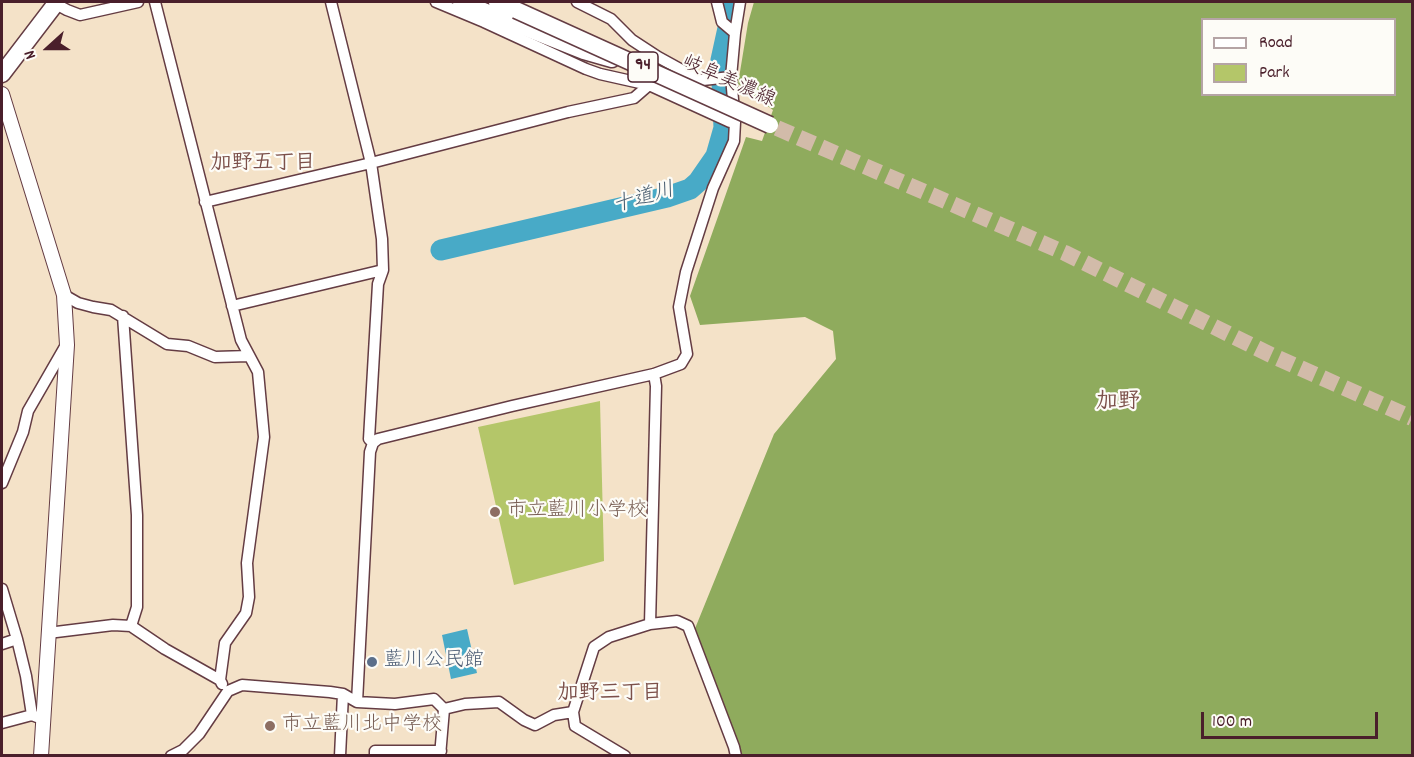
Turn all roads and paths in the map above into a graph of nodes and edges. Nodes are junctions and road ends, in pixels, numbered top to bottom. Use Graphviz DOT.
graph roads {
  1 [pos="57,2"];
  2 [pos="138,2"];
  3 [pos="155,2"];
  4 [pos="331,2"];
  5 [pos="436,2"];
  6 [pos="461,2"];
  7 [pos="497,2"];
  8 [pos="577,2"];
  9 [pos="717,2"];
  10 [pos="740,2"];
  11 [pos="509,6"];
  12 [pos="731,30"];
  13 [pos="644,68"];
  14 [pos="2,74"];
  15 [pos="725,78"];
  16 [pos="698,80"];
  17 [pos="654,88"];
  18 [pos="2,94"];
  19 [pos="735,122"];
  20 [pos="773,127"];
  21 [pos="371,163"];
  22 [pos="205,202"];
  23 [pos="383,270"];
  24 [pos="64,295"];
  25 [pos="232,306"];
  26 [pos="123,316"];
  27 [pos="67,345"];
  28 [pos="249,356"];
  29 [pos="654,374"];
  30 [pos="373,443"];
  31 [pos="2,483"];
  32 [pos="2,590"];
  33 [pos="650,624"];
  34 [pos="132,626"];
  35 [pos="48,633"];
  36 [pos="17,639"];
  37 [pos="2,644"];
  38 [pos="220,680"];
  39 [pos="228,691"];
  40 [pos="343,694"];
  41 [pos="357,702"];
  42 [pos="444,709"];
  43 [pos="573,712"];
  44 [pos="38,717"];
  45 [pos="2,723"];
  46 [pos="181,753"];
  47 [pos="441,753"];
  48 [pos="42,756"];
  49 [pos="171,756"];
  50 [pos="339,756"];
  51 [pos="375,756"];
  52 [pos="626,756"];
  53 [pos="736,756"];
  1 -- 2 [label="street"];
  1 -- 14 [label="main road"];
  3 -- 22 [label="street"];
  4 -- 21 [label="street"];
  5 -- 17 [label="street"];
  6 -- 13 [label="main road, 94, bridge"];
  7 -- 11 [label="main road, 岐阜美濃線 / 94"];
  8 -- 16 [label="street"];
  9 -- 12 [label="street"];
  10 -- 12 [label="street"];
  11 -- 13 [label="main road, 岐阜美濃線 / 94, bridge"];
  12 -- 15 [label="street"];
  13 -- 20 [label="main road, 岐阜美濃線 / 94, bridge"];
  15 -- 16 [label="street"];
  15 -- 19 [label="street"];
  16 -- 17 [label="street"];
  17 -- 19 [label="street"];
  17 -- 21 [label="street"];
  18 -- 24 [label="street"];
  19 -- 29 [label="street"];
  21 -- 22 [label="street"];
  21 -- 23 [label="street"];
  22 -- 25 [label="street"];
  23 -- 25 [label="street"];
  23 -- 30 [label="street"];
  24 -- 26 [label="street"];
  24 -- 27 [label="street"];
  25 -- 28 [label="street"];
  26 -- 28 [label="street"];
  26 -- 34 [label="street"];
  27 -- 31 [label="street"];
  27 -- 35 [label="street"];
  28 -- 38 [label="street"];
  29 -- 30 [label="street"];
  29 -- 33 [label="street"];
  30 -- 41 [label="street"];
  32 -- 36 [label="street"];
  33 -- 43 [label="street"];
  33 -- 53 [label="street"];
  34 -- 35 [label="street"];
  34 -- 38 [label="street"];
  35 -- 44 [label="street"];
  36 -- 37 [label="street"];
  36 -- 44 [label="street"];
  38 -- 39 [label="street"];
  39 -- 40 [label="street"];
  39 -- 46 [label="street"];
  40 -- 41 [label="street"];
  40 -- 50 [label="street"];
  41 -- 42 [label="street"];
  42 -- 43 [label="street"];
  42 -- 47 [label="street"];
  43 -- 52 [label="street"];
  44 -- 45 [label="street"];
  44 -- 48 [label="street"];
  46 -- 49 [label="street"];
  47 -- 51 [label="street"];
}
